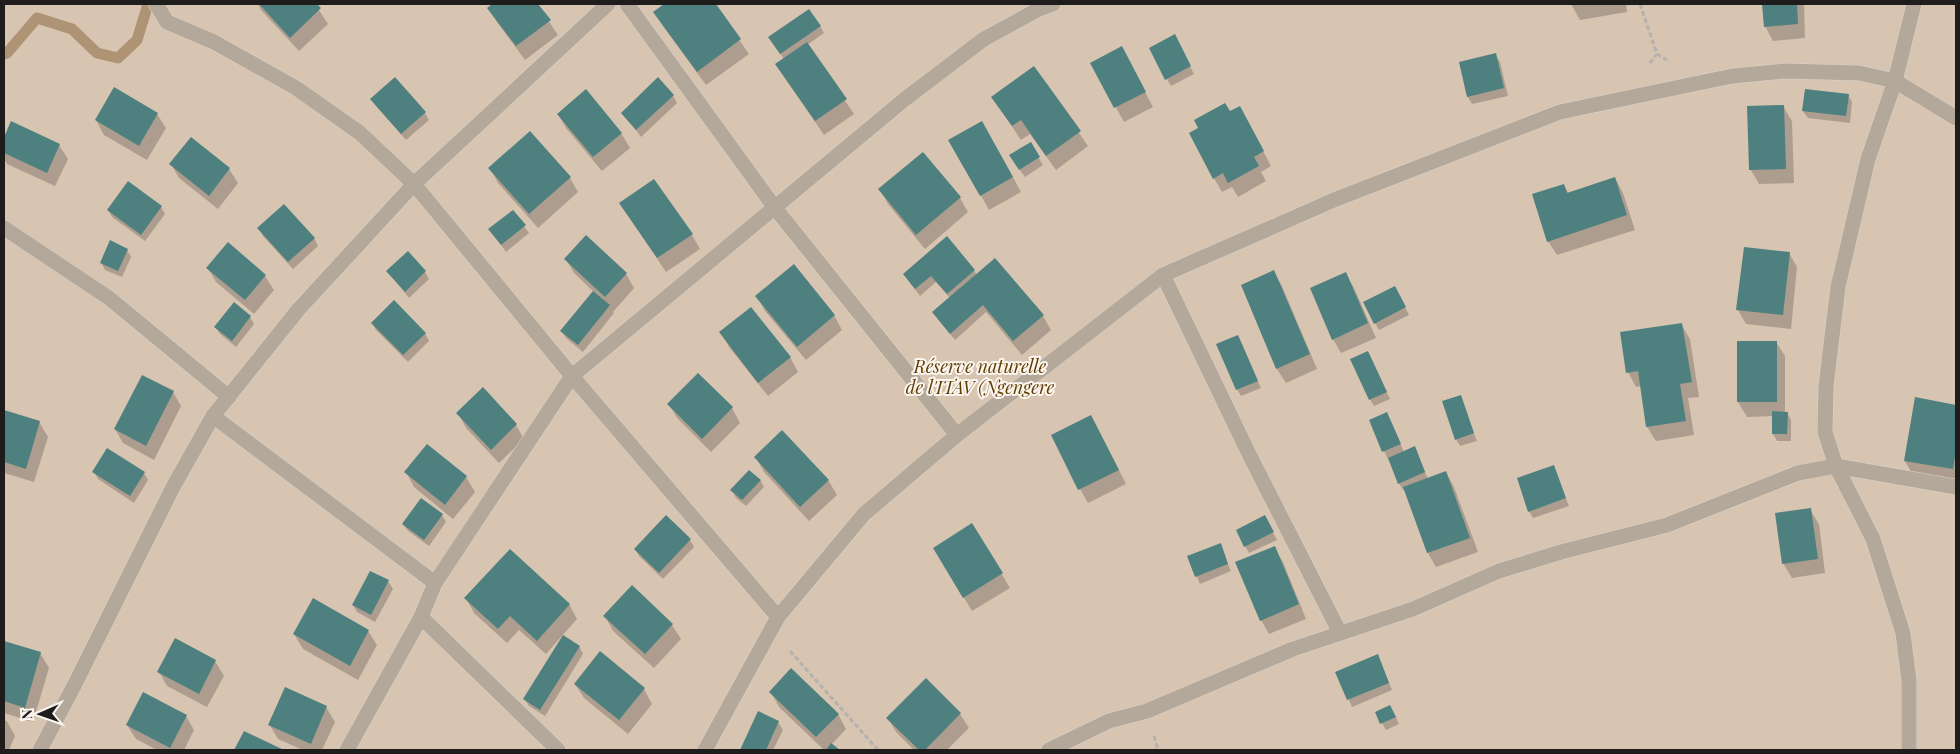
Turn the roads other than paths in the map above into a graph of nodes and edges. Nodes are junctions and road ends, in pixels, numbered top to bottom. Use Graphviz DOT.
graph roads {
  1 [pos="156,4"];
  2 [pos="608,4"];
  3 [pos="627,4"];
  4 [pos="1053,4"];
  5 [pos="1914,4"];
  6 [pos="1895,81"];
  7 [pos="1956,118"];
  8 [pos="414,184"];
  9 [pos="775,208"];
  10 [pos="4,228"];
  11 [pos="1163,275"];
  12 [pos="572,376"];
  13 [pos="229,397"];
  14 [pos="213,416"];
  15 [pos="957,435"];
  16 [pos="1836,466"];
  17 [pos="1956,487"];
  18 [pos="435,583"];
  19 [pos="420,617"];
  20 [pos="774,623"];
  21 [pos="1340,633"];
  22 [pos="40,750"];
  23 [pos="347,750"];
  24 [pos="558,750"];
  25 [pos="705,750"];
  26 [pos="1049,750"];
  27 [pos="1909,750"];
  1 -- 8 [label="street"];
  2 -- 8 [label="street"];
  3 -- 9 [label="street"];
  4 -- 9 [label="street"];
  5 -- 6 [label="street"];
  6 -- 7 [label="street"];
  6 -- 11 [label="street"];
  6 -- 16 [label="street"];
  8 -- 12 [label="street"];
  8 -- 13 [label="street"];
  9 -- 12 [label="street"];
  9 -- 15 [label="street"];
  10 -- 13 [label="street"];
  11 -- 15 [label="street"];
  11 -- 21 [label="street"];
  12 -- 18 [label="street"];
  12 -- 20 [label="street"];
  13 -- 14 [label="street"];
  14 -- 18 [label="street"];
  14 -- 22 [label="street"];
  15 -- 20 [label="street"];
  16 -- 17 [label="street"];
  16 -- 21 [label="street"];
  16 -- 27 [label="street"];
  18 -- 19 [label="street"];
  19 -- 23 [label="street"];
  19 -- 24 [label="street"];
  20 -- 25 [label="street"];
  21 -- 26 [label="street"];
}
